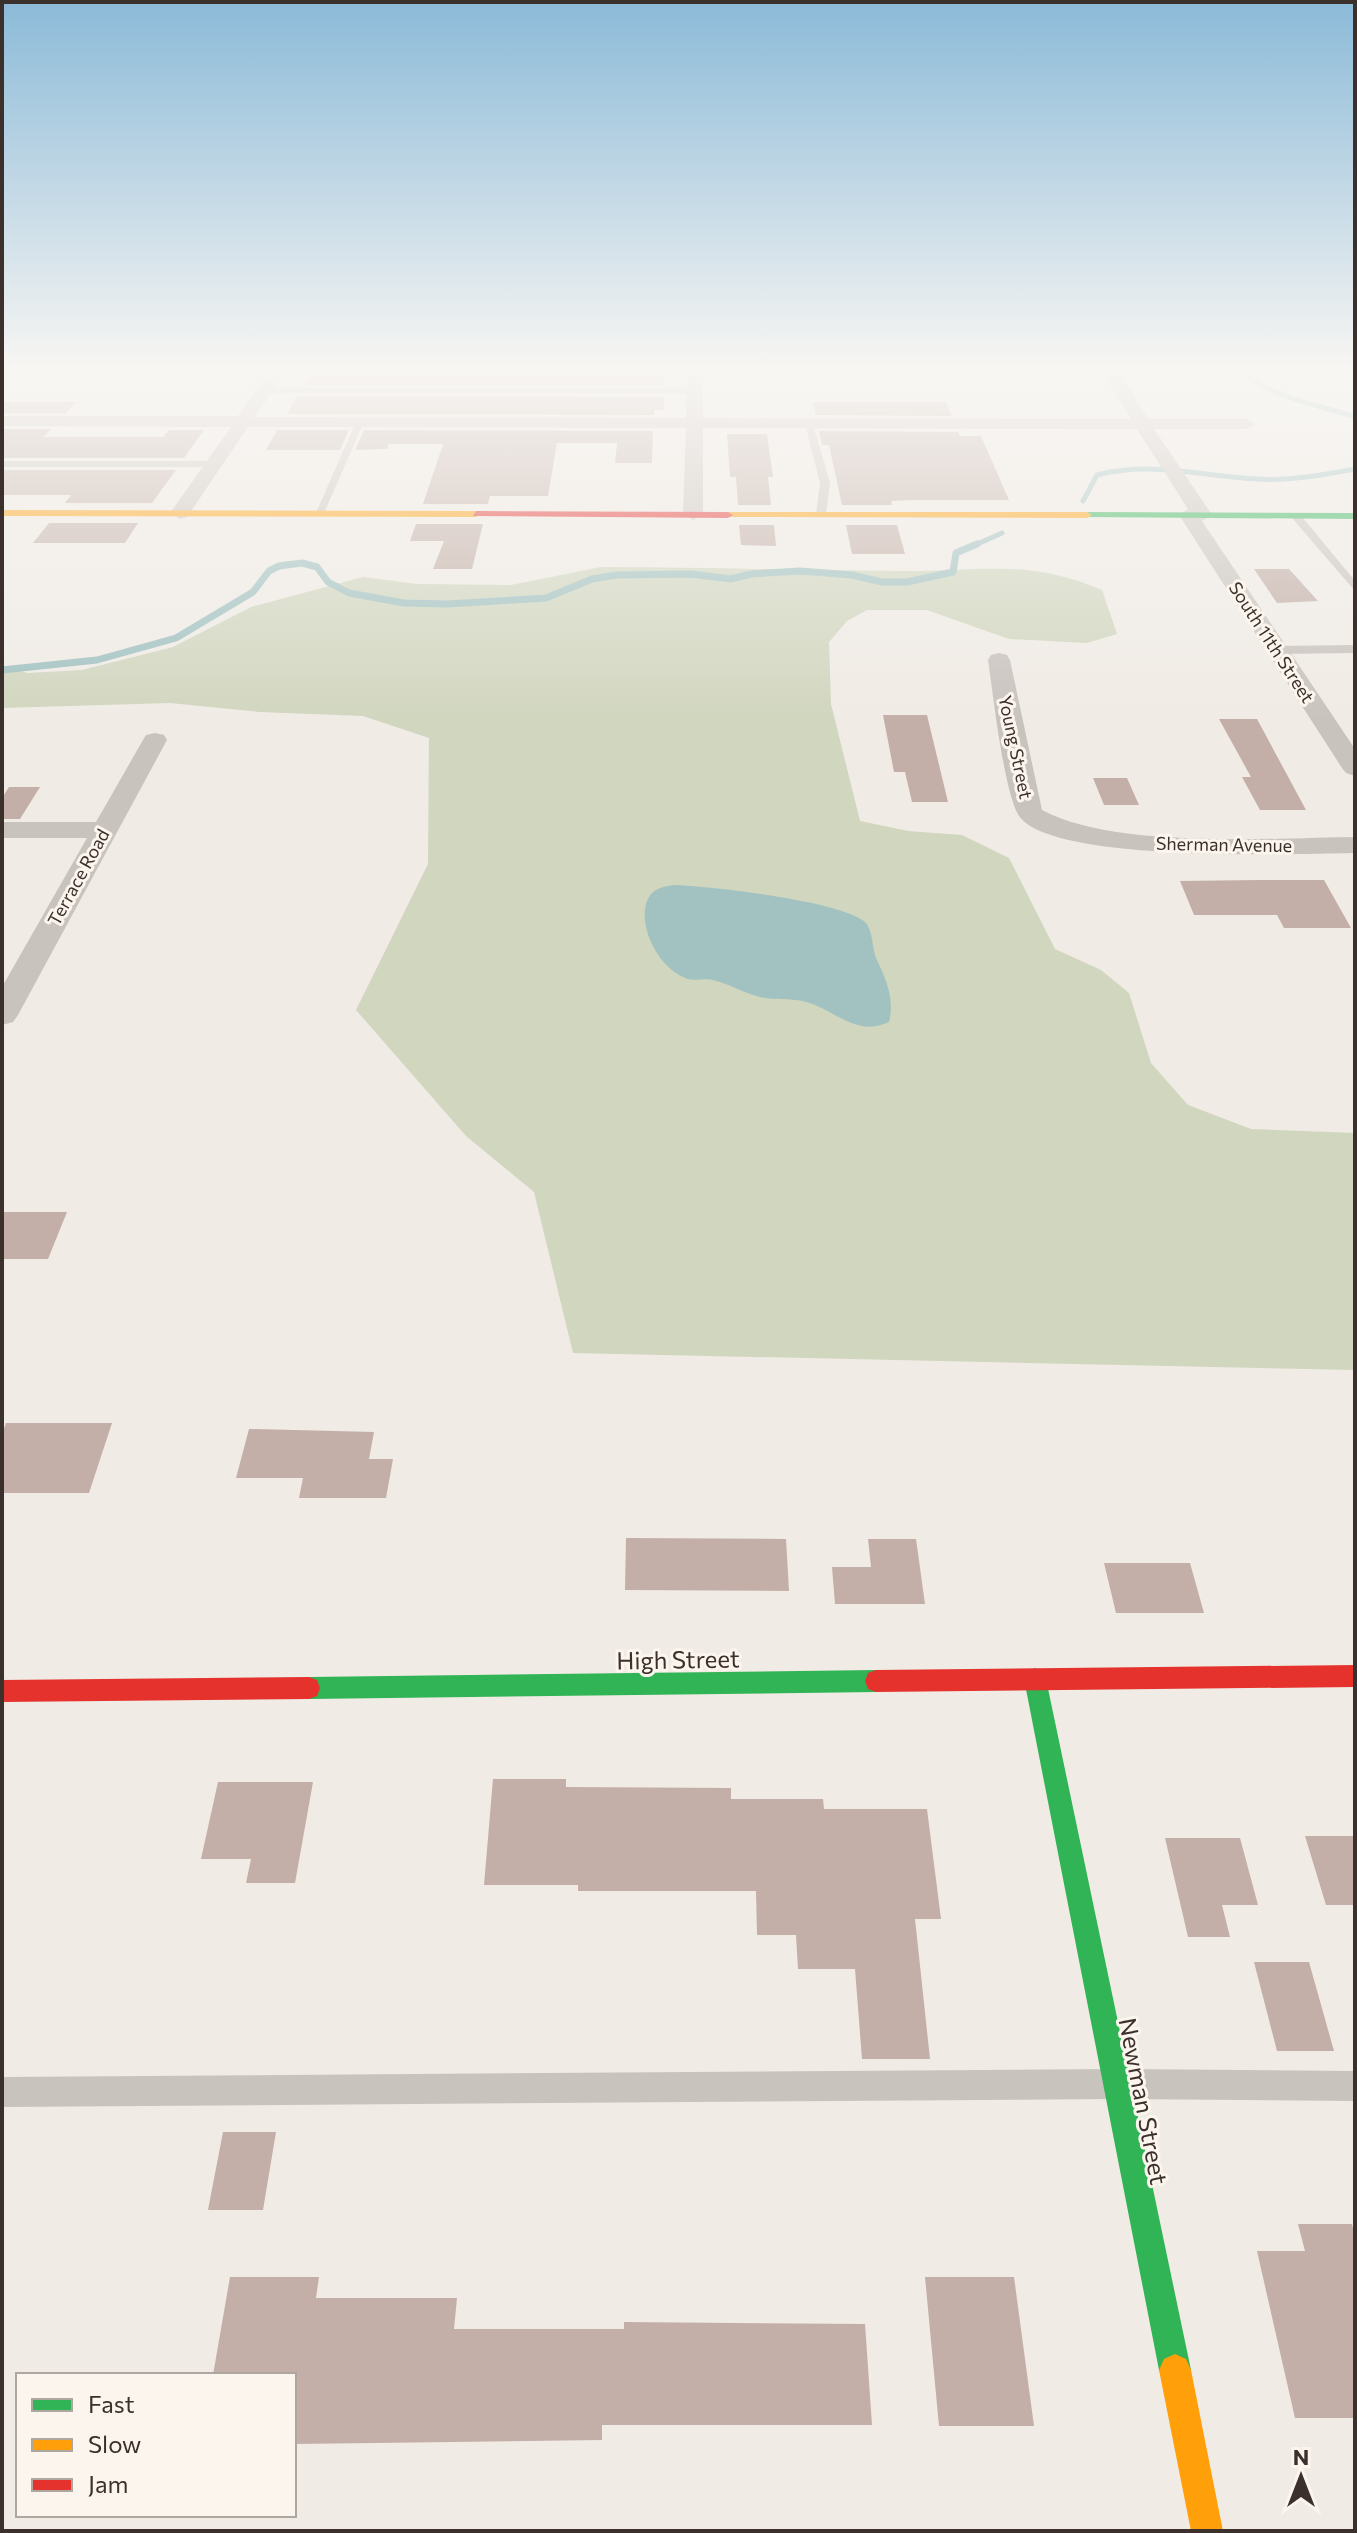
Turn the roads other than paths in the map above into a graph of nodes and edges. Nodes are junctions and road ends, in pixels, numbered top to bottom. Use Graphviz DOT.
graph roads {
  1 [pos="199,485"];
  2 [pos="332,485"];
  3 [pos="694,485"];
  4 [pos="825,485"];
  5 [pos="1179,485"];
  6 [pos="2,513"];
  7 [pos="180,513"];
  8 [pos="319,513"];
  9 [pos="693,514"];
  10 [pos="821,514"];
  11 [pos="1195,515"];
  12 [pos="1295,515"];
  13 [pos="1355,516"];
  14 [pos="1355,588"];
  15 [pos="1355,649"];
  16 [pos="1277,650"];
  17 [pos="999,660"];
  18 [pos="155,740"];
  19 [pos="1355,768"];
  20 [pos="2,830"];
  21 [pos="104,830"];
  22 [pos="1093,836"];
  23 [pos="1355,845"];
  24 [pos="2,1015"];
  25 [pos="1355,1676"];
  26 [pos="1035,1679"];
  27 [pos="2,1691"];
  28 [pos="1117,2084"];
  29 [pos="1355,2086"];
  30 [pos="2,2092"];
  31 [pos="1207,2531"];
  1 -- 7 [label="street"];
  2 -- 8 [label="lane"];
  3 -- 9 [label="street"];
  4 -- 10 [label="lane"];
  5 -- 11 [label="street, South 11th Street"];
  6 -- 7 [label="street"];
  7 -- 8 [label="street"];
  8 -- 9 [label="street"];
  9 -- 10 [label="street"];
  10 -- 11 [label="street"];
  11 -- 12 [label="street"];
  11 -- 16 [label="street, South 11th Street"];
  12 -- 13 [label="street"];
  12 -- 14 [label="lane"];
  15 -- 16 [label="lane"];
  16 -- 19 [label="street, South 11th Street"];
  17 -- 22 [label="street, Young Street"];
  18 -- 21 [label="street, Terrace Road"];
  20 -- 21 [label="street"];
  21 -- 24 [label="street, Terrace Road"];
  22 -- 23 [label="street, Sherman Avenue"];
  25 -- 26 [label="street, High Street"];
  26 -- 27 [label="street, High Street"];
  26 -- 28 [label="street, Newman Street"];
  28 -- 29 [label="lane"];
  28 -- 30 [label="lane"];
  28 -- 31 [label="street, Newman Street"];
}
